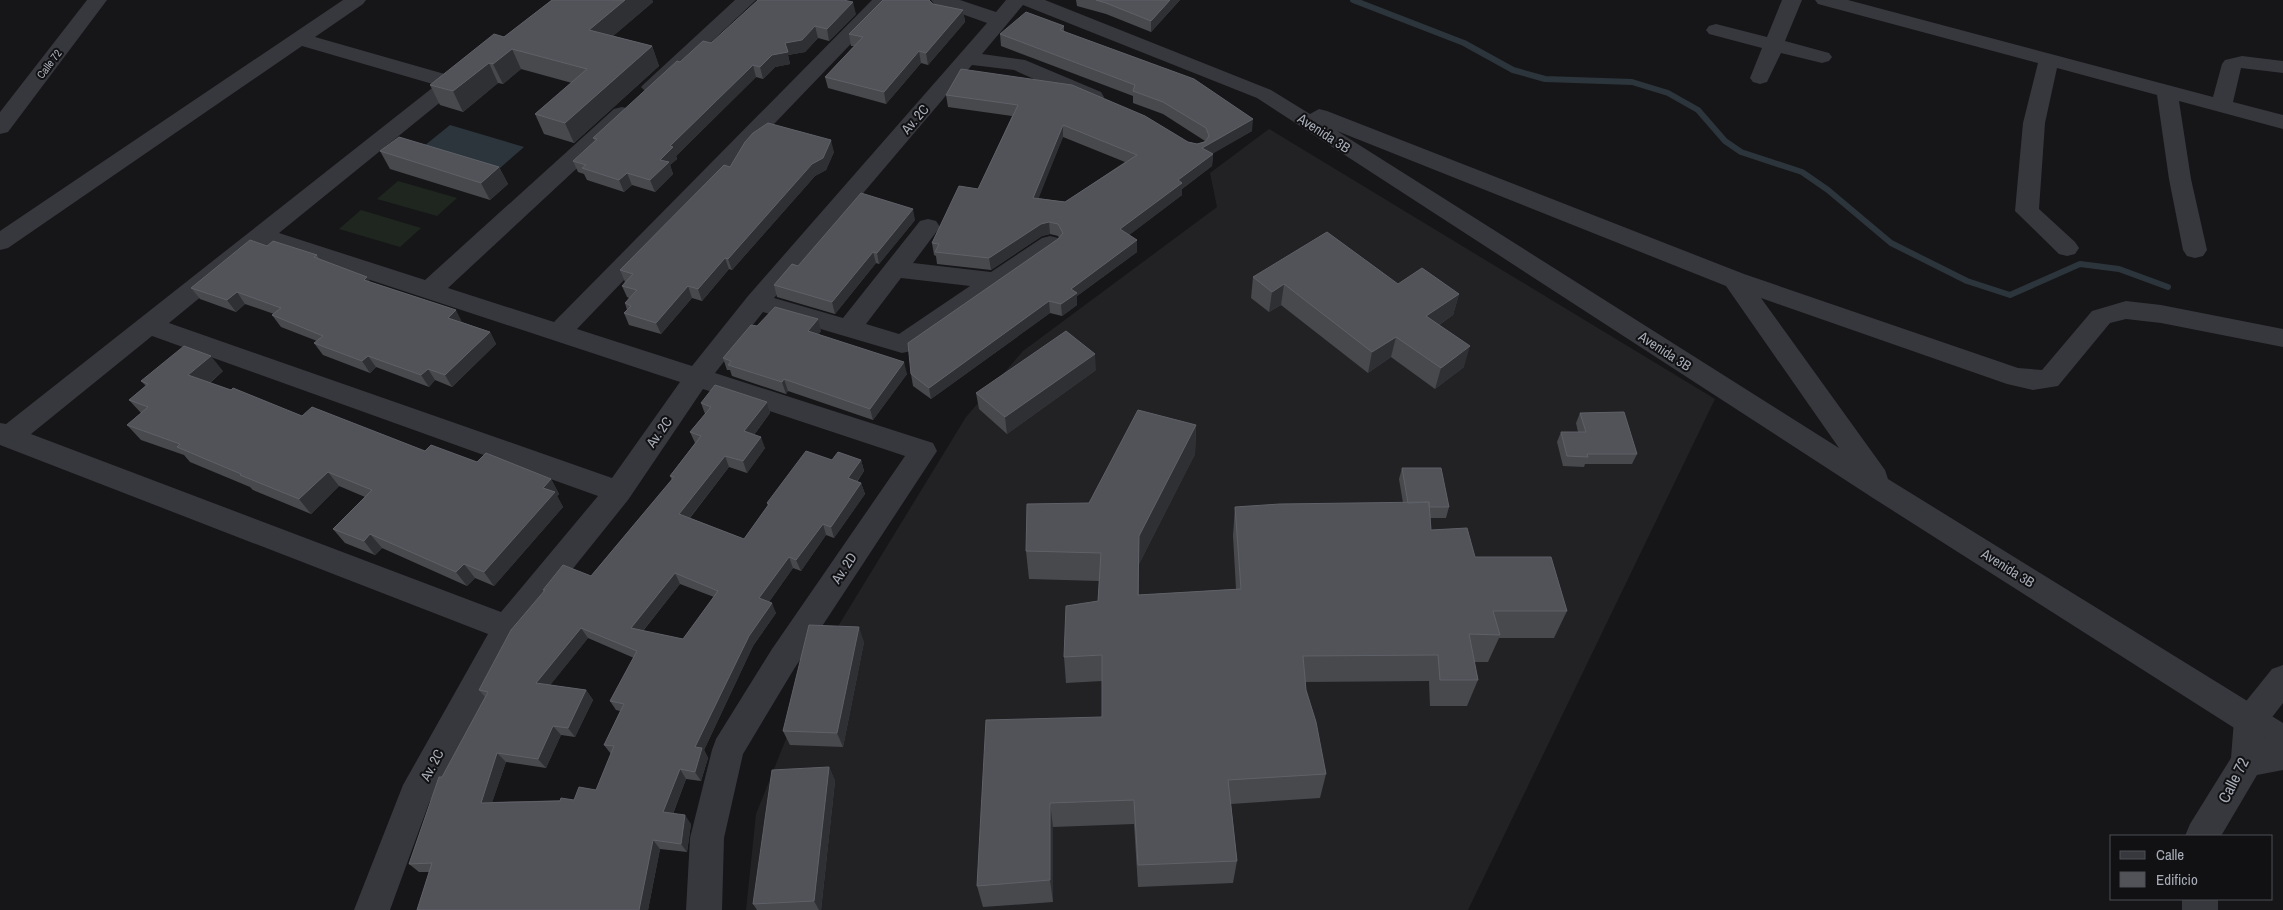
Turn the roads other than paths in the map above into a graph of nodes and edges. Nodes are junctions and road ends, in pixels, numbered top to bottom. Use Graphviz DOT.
graph roads {
  1 [pos="97,0"];
  2 [pos="356,0"];
  3 [pos="746,0"];
  4 [pos="883,0"];
  5 [pos="941,0"];
  6 [pos="1017,0"];
  7 [pos="1028,0"];
  8 [pos="1792,0"];
  9 [pos="1825,0"];
  10 [pos="998,20"];
  11 [pos="1716,30"];
  12 [pos="300,39"];
  13 [pos="1773,44"];
  14 [pos="1822,57"];
  15 [pos="481,59"];
  16 [pos="2049,59"];
  17 [pos="962,64"];
  18 [pos="2283,68"];
  19 [pos="1760,78"];
  20 [pos="452,83"];
  21 [pos="2167,90"];
  22 [pos="1264,94"];
  23 [pos="1111,104"];
  24 [pos="2222,105"];
  25 [pos="2283,122"];
  26 [pos="1,126"];
  27 [pos="928,227"];
  28 [pos="259,235"];
  29 [pos="0,242"];
  30 [pos="1050,244"];
  31 [pos="2067,248"];
  32 [pos="2195,250"];
  33 [pos="895,269"];
  34 [pos="1735,280"];
  35 [pos="995,281"];
  36 [pos="429,291"];
  37 [pos="757,302"];
  38 [pos="148,325"];
  39 [pos="849,328"];
  40 [pos="558,333"];
  41 [pos="2283,338"];
  42 [pos="697,378"];
  43 [pos="4,435"];
  44 [pos="1883,490"];
  45 [pos="618,492"];
  46 [pos="507,628"];
  47 [pos="2283,679"];
  48 [pos="2250,720"];
  49 [pos="2283,741"];
  50 [pos="2283,755"];
  51 [pos="2247,761"];
  52 [pos="2203,835"];
  53 [pos="372,910"];
  54 [pos="704,910"];
  1 -- 26 [label="street, Calle 72"];
  2 -- 12 [label="street"];
  3 -- 36 [label="street"];
  4 -- 40 [label="street"];
  5 -- 10 [label="street"];
  6 -- 10 [label="street, Av. 2C"];
  7 -- 22 [label="street, Avenida 3B"];
  8 -- 13 [label="street"];
  9 -- 16 [label="street"];
  10 -- 17 [label="street, Av. 2C"];
  11 -- 13 [label="street"];
  12 -- 20 [label="street"];
  12 -- 29 [label="street"];
  13 -- 14 [label="street"];
  13 -- 19 [label="street"];
  15 -- 20 [label="street"];
  16 -- 21 [label="street"];
  16 -- 31 [label="street"];
  17 -- 23 [label="street"];
  17 -- 37 [label="street, Av. 2C"];
  18 -- 24 [label="street"];
  20 -- 28 [label="street"];
  21 -- 24 [label="street"];
  21 -- 32 [label="street"];
  22 -- 34 [label="street"];
  22 -- 44 [label="street, Avenida 3B"];
  24 -- 25 [label="street"];
  27 -- 33 [label="street"];
  28 -- 36 [label="street"];
  28 -- 38 [label="street"];
  30 -- 35 [label="street"];
  33 -- 35 [label="street"];
  33 -- 39 [label="street"];
  34 -- 41 [label="street"];
  34 -- 44 [label="street"];
  35 -- 39 [label="street"];
  36 -- 40 [label="street"];
  37 -- 39 [label="street"];
  37 -- 42 [label="street, Av. 2C"];
  38 -- 43 [label="street"];
  38 -- 45 [label="street"];
  40 -- 42 [label="street"];
  42 -- 45 [label="street, Av. 2C"];
  42 -- 54 [label="street, Av. 2D"];
  43 -- 46 [label="street"];
  44 -- 48 [label="street, Avenida 3B"];
  45 -- 46 [label="street, Av. 2C"];
  46 -- 53 [label="street, Av. 2C"];
  47 -- 48 [label="street"];
  48 -- 49 [label="street, Avenida 3B"];
  48 -- 51 [label="street, Calle 72"];
  50 -- 51 [label="street"];
  51 -- 52 [label="street, Calle 72"];
}
